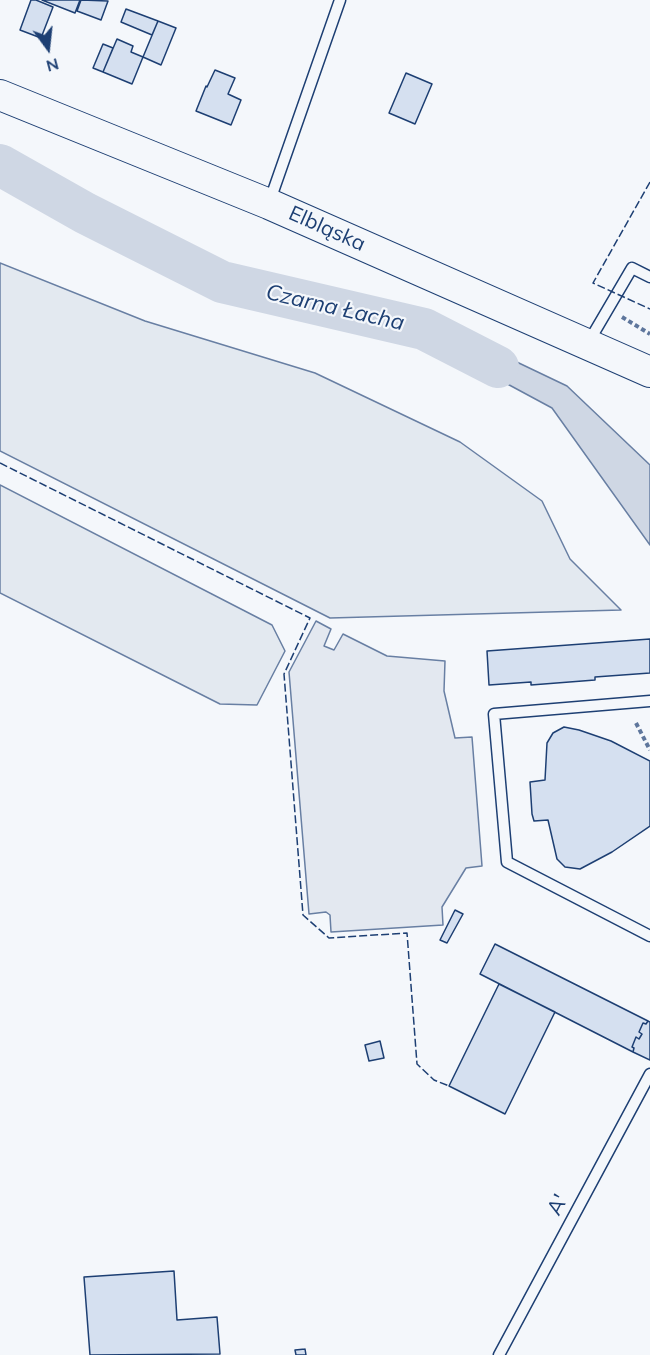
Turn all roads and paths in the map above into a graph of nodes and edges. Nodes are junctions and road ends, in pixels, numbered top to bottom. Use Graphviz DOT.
graph roads {
  1 [pos="340,0"];
  2 [pos="0,95"];
  3 [pos="269,204"];
  4 [pos="650,277"];
  5 [pos="609,307"];
  6 [pos="650,334"];
  7 [pos="587,345"];
  8 [pos="650,372"];
  9 [pos="650,701"];
  10 [pos="636,723"];
  11 [pos="650,750"];
  12 [pos="650,936"];
  13 [pos="650,1074"];
  14 [pos="500,1355"];
  1 -- 3 [label="lane"];
  2 -- 3 [label="main road, Elbląska"];
  3 -- 7 [label="main road, Elbląska"];
  4 -- 5 [label="lane"];
  5 -- 6 [label="path"];
  5 -- 7 [label="lane"];
  7 -- 8 [label="main road, Elbląska"];
  9 -- 12 [label="lane"];
  10 -- 11 [label="path"];
  13 -- 14 [label="lane, A'"];
}
